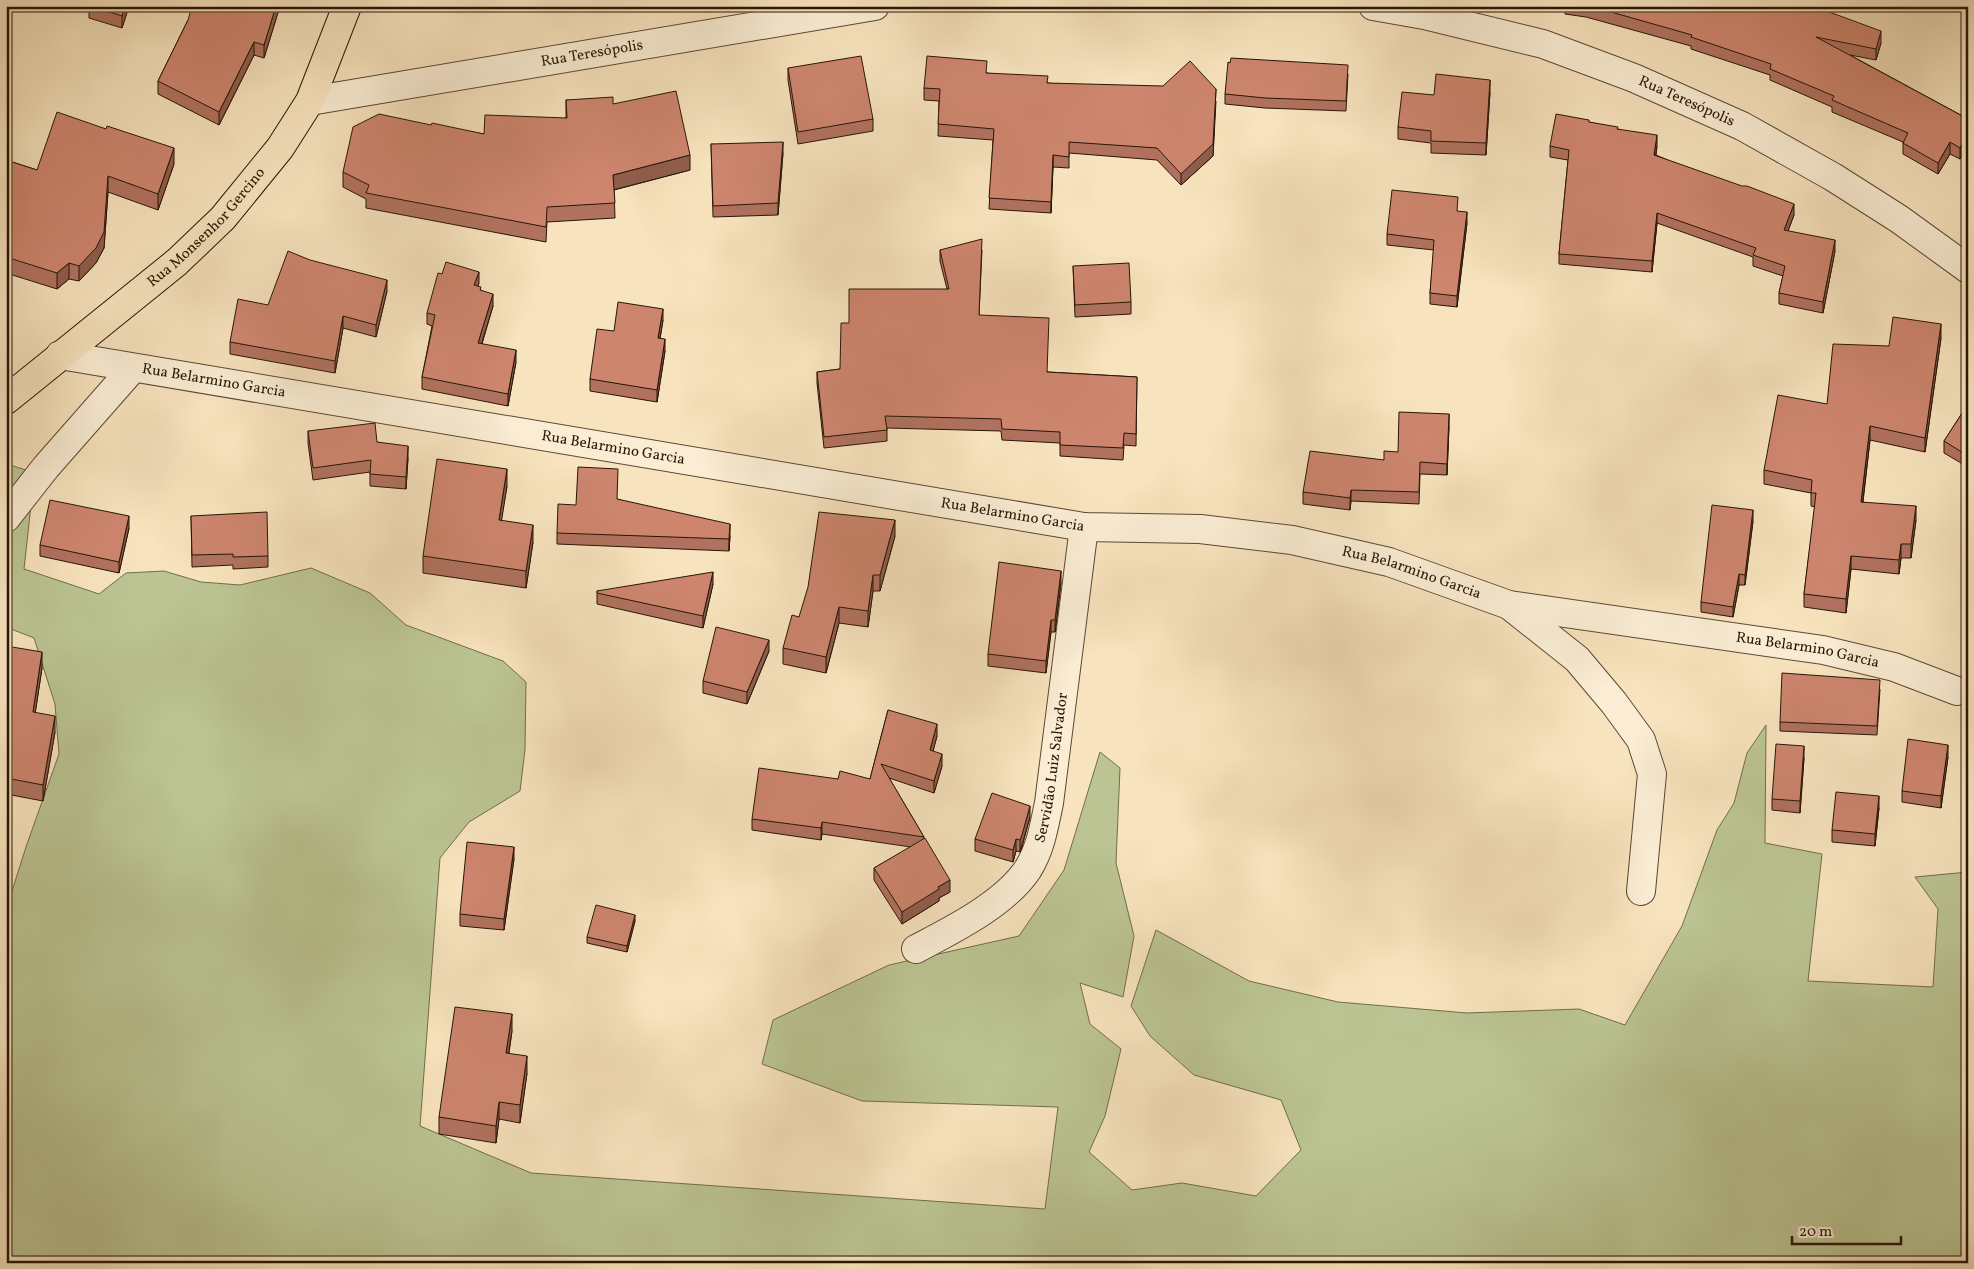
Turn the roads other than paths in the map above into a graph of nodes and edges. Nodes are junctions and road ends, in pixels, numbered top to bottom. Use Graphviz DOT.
graph roads {
  1 [pos="347,6"];
  2 [pos="875,6"];
  3 [pos="1373,6"];
  4 [pos="310,101"];
  5 [pos="1968,269"];
  6 [pos="60,355"];
  7 [pos="133,368"];
  8 [pos="6,400"];
  9 [pos="6,518"];
  10 [pos="1084,527"];
  11 [pos="1509,605"];
  12 [pos="1957,691"];
  13 [pos="1641,891"];
  14 [pos="916,949"];
  1 -- 4 [label="main road, Rua Monsenhor Gercino"];
  2 -- 4 [label="street, Rua Teresópolis"];
  3 -- 5 [label="street, Rua Teresópolis"];
  4 -- 6 [label="main road, Rua Monsenhor Gercino"];
  6 -- 7 [label="street, Rua Belarmino Garcia"];
  6 -- 8 [label="main road, Rua Monsenhor Gercino"];
  7 -- 9 [label="street"];
  7 -- 10 [label="street, Rua Belarmino Garcia"];
  10 -- 11 [label="street, Rua Belarmino Garcia"];
  10 -- 14 [label="street, Servidão Luiz Salvador"];
  11 -- 12 [label="street, Rua Belarmino Garcia"];
  11 -- 13 [label="street"];
}
